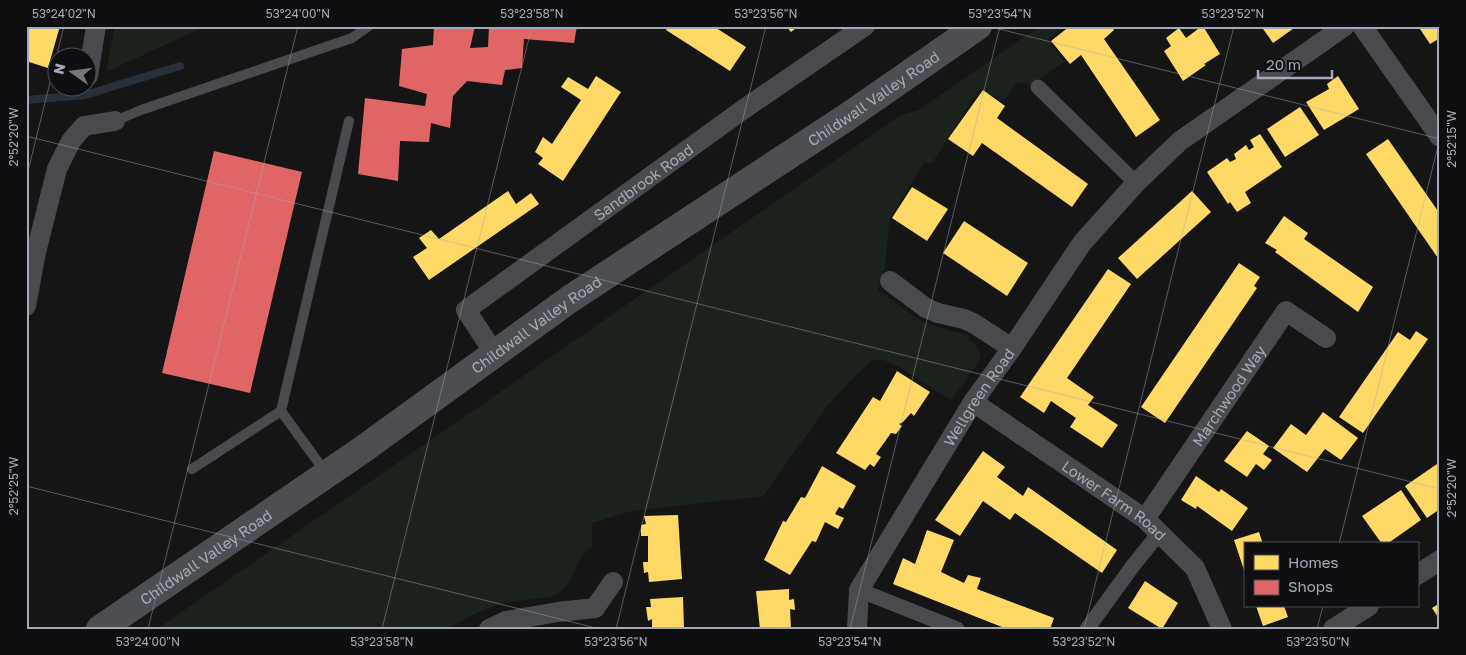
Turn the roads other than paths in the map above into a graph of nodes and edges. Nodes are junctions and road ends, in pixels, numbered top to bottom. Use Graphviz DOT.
graph roads {
  1 [pos="96,26"];
  2 [pos="369,26"];
  3 [pos="865,26"];
  4 [pos="978,26"];
  5 [pos="1345,26"];
  6 [pos="1362,26"];
  7 [pos="92,48"];
  8 [pos="1038,87"];
  9 [pos="115,120"];
  10 [pos="349,122"];
  11 [pos="1440,137"];
  12 [pos="1136,183"];
  13 [pos="890,281"];
  14 [pos="26,306"];
  15 [pos="1326,338"];
  16 [pos="1012,348"];
  17 [pos="494,353"];
  18 [pos="973,402"];
  19 [pos="281,411"];
  20 [pos="192,469"];
  21 [pos="326,474"];
  22 [pos="1152,526"];
  23 [pos="1440,560"];
  24 [pos="1418,574"];
  25 [pos="613,582"];
  26 [pos="859,590"];
  27 [pos="1366,608"];
  28 [pos="100,629"];
  29 [pos="488,629"];
  30 [pos="858,629"];
  31 [pos="957,629"];
  32 [pos="1087,629"];
  33 [pos="1222,629"];
  34 [pos="1333,629"];
  1 -- 7 [label="street"];
  2 -- 9 [label="lane"];
  3 -- 17 [label="street, Sandbrook Road"];
  4 -- 17 [label="main road, Childwall Valley Road"];
  5 -- 12 [label="street, Wellgreen Road"];
  6 -- 11 [label="street"];
  8 -- 12 [label="street"];
  9 -- 14 [label="street"];
  10 -- 19 [label="lane"];
  12 -- 16 [label="street, Wellgreen Road"];
  13 -- 16 [label="street"];
  15 -- 22 [label="street, Marchwood Way"];
  16 -- 18 [label="street, Wellgreen Road"];
  17 -- 21 [label="main road, Childwall Valley Road"];
  18 -- 22 [label="street, Lower Farm Road"];
  18 -- 26 [label="street, Wellgreen Road"];
  19 -- 20 [label="lane"];
  19 -- 21 [label="lane"];
  21 -- 28 [label="main road, Childwall Valley Road"];
  22 -- 32 [label="street"];
  22 -- 33 [label="street, Lower Farm Road"];
  23 -- 24 [label="street"];
  25 -- 29 [label="street"];
  26 -- 30 [label="street, Wellgreen Road"];
  26 -- 31 [label="street"];
  27 -- 34 [label="street"];
}
